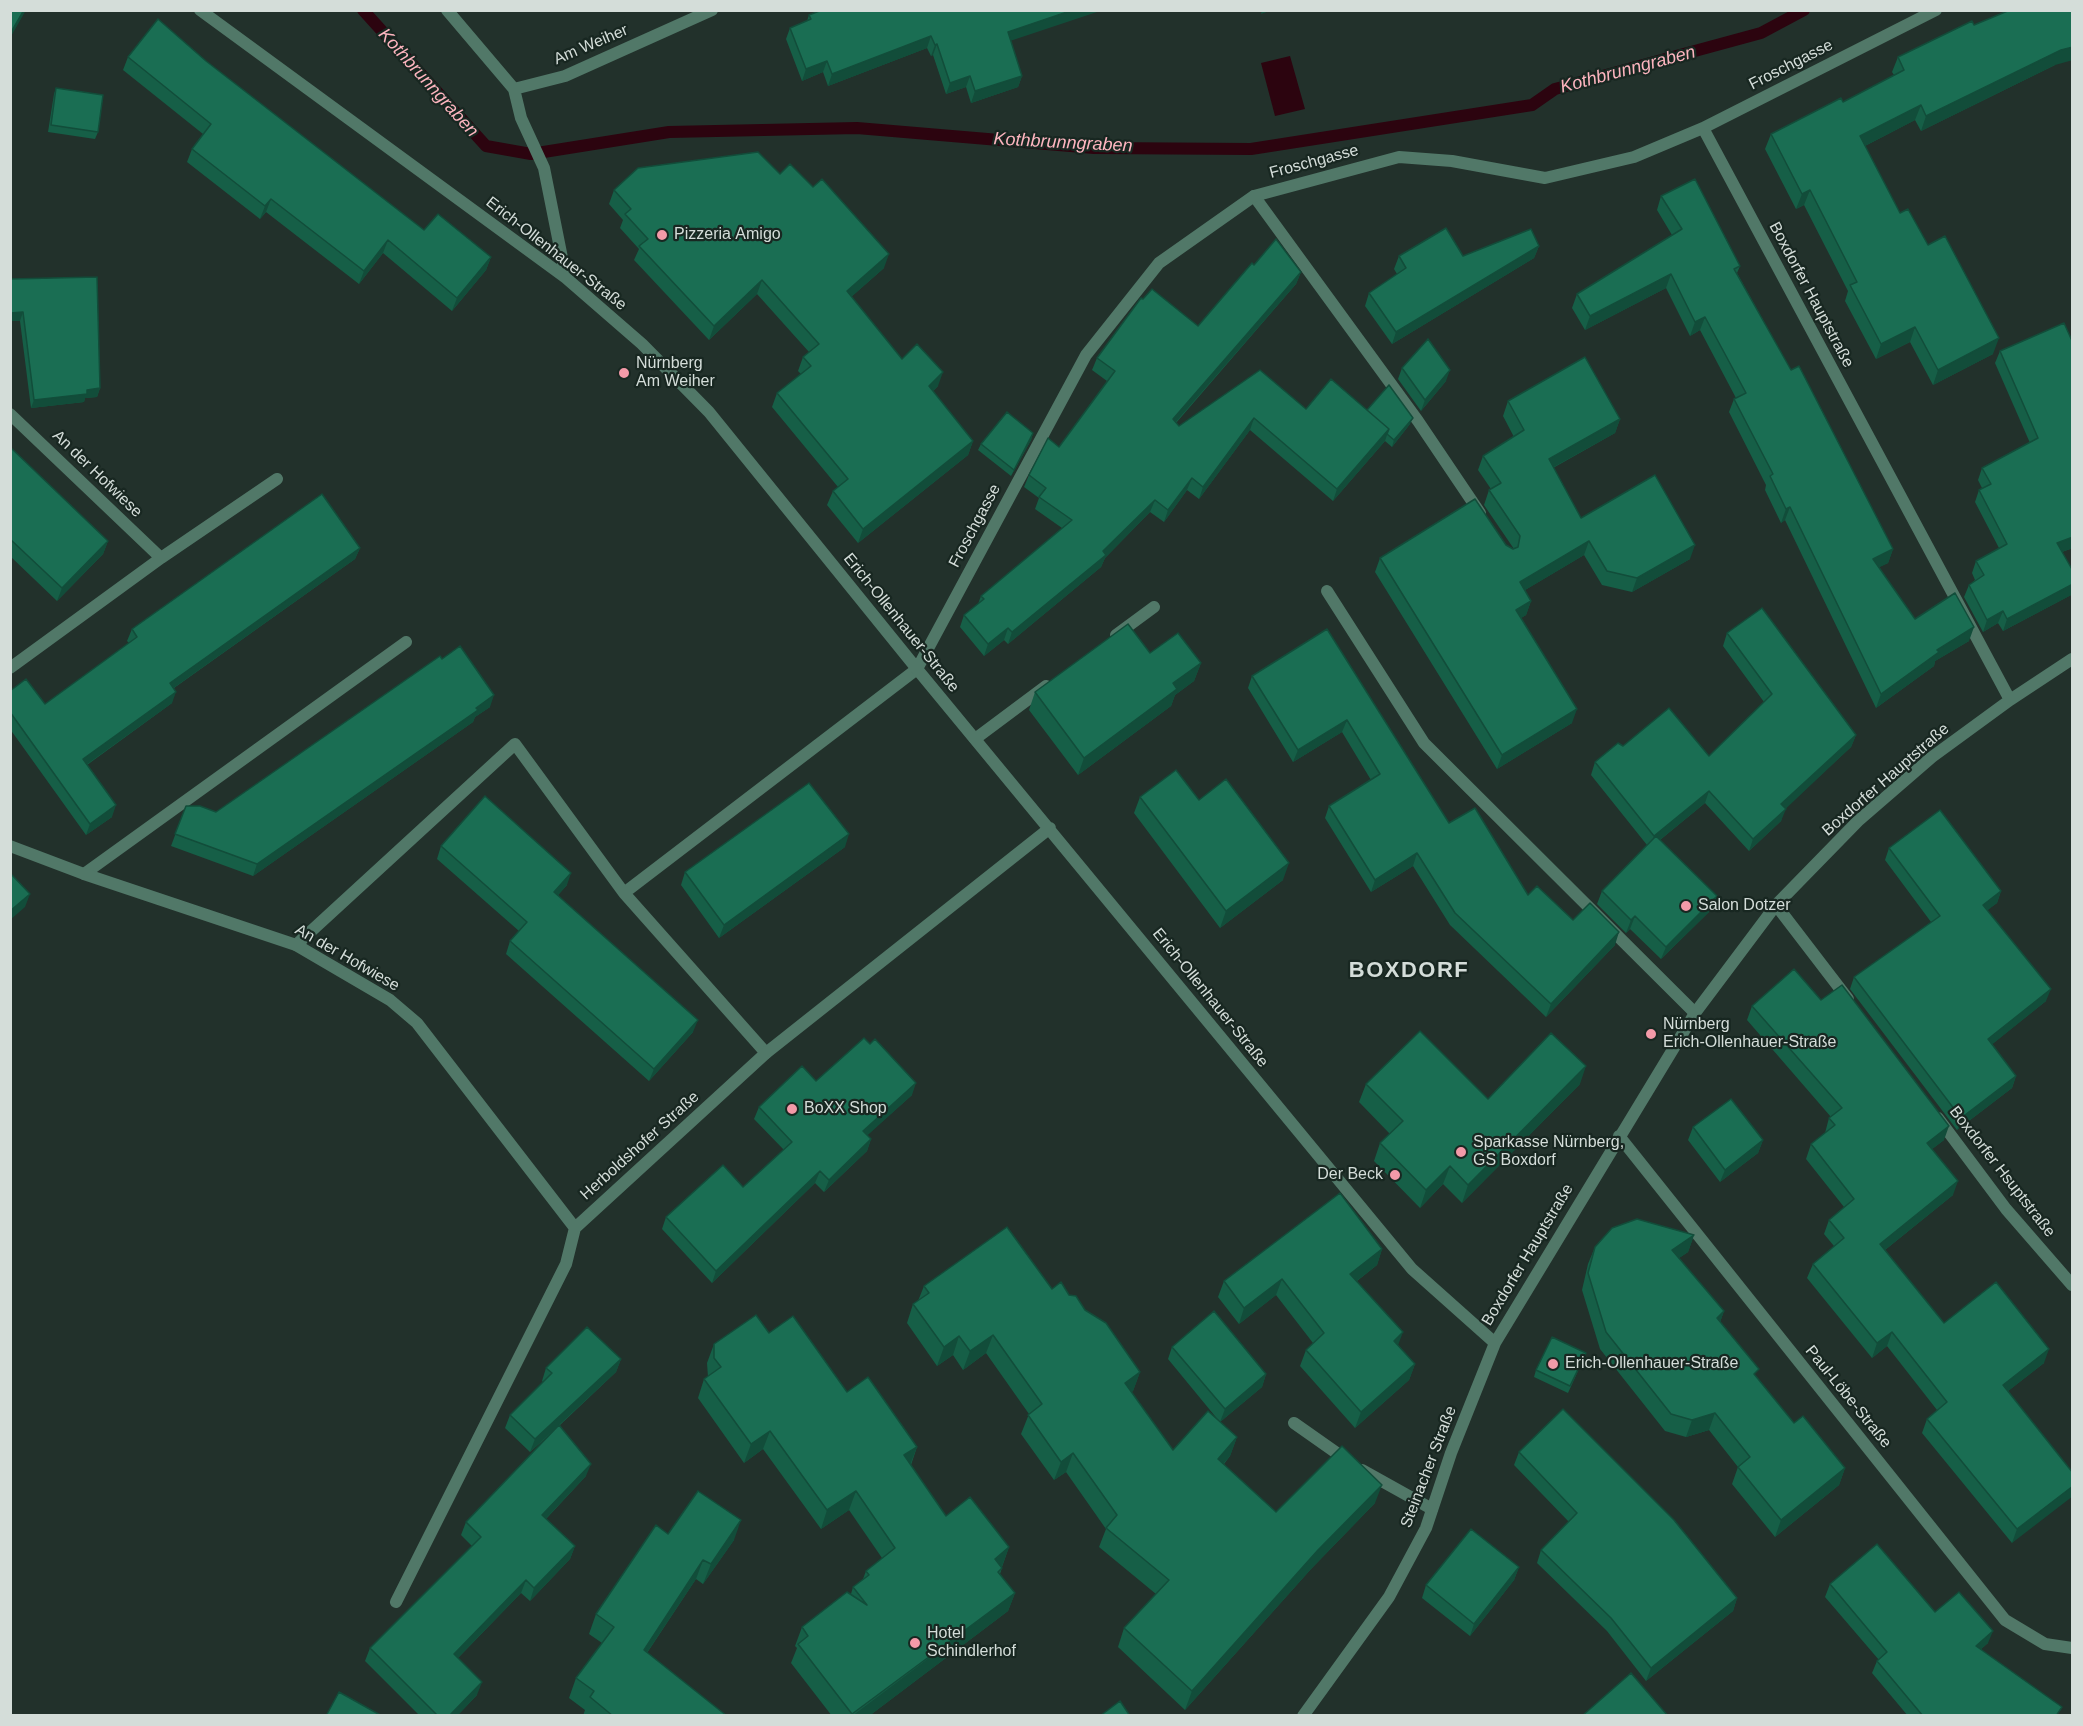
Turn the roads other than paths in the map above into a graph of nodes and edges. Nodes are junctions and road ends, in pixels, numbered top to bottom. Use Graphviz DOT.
graph roads {
  1 [pos="200,10"];
  2 [pos="447,10"];
  3 [pos="712,10"];
  4 [pos="1936,10"];
  5 [pos="514,89"];
  6 [pos="1703,128"];
  7 [pos="1254,196"];
  8 [pos="566,278"];
  9 [pos="10,414"];
  10 [pos="277,479"];
  11 [pos="1488,526"];
  12 [pos="161,558"];
  13 [pos="1327,591"];
  14 [pos="1154,607"];
  15 [pos="406,642"];
  16 [pos="1107,642"];
  17 [pos="2073,659"];
  18 [pos="11,667"];
  19 [pos="916,669"];
  20 [pos="1059,676"];
  21 [pos="2010,700"];
  22 [pos="975,739"];
  23 [pos="1050,828"];
  24 [pos="10,846"];
  25 [pos="84,874"];
  26 [pos="624,893"];
  27 [pos="1776,905"];
  28 [pos="296,945"];
  29 [pos="1853,1006"];
  30 [pos="1695,1013"];
  31 [pos="766,1053"];
  32 [pos="1930,1108"];
  33 [pos="1618,1136"];
  34 [pos="574,1228"];
  35 [pos="2073,1285"];
  36 [pos="1494,1343"];
  37 [pos="1294,1424"];
  38 [pos="1432,1509"];
  39 [pos="396,1602"];
  40 [pos="2073,1648"];
  41 [pos="1304,1716"];
  1 -- 8 [label="street, Erich-Ollenhauer-Straße"];
  2 -- 5 [label="street"];
  3 -- 5 [label="street, Am Weiher"];
  4 -- 6 [label="street, Froschgasse"];
  5 -- 8 [label="street"];
  6 -- 7 [label="street, Froschgasse"];
  6 -- 21 [label="street, Boxdorfer Hauptstraße"];
  7 -- 11 [label="street"];
  7 -- 19 [label="street, Froschgasse"];
  8 -- 19 [label="street, Erich-Ollenhauer-Straße"];
  9 -- 12 [label="street, An der Hofwiese"];
  10 -- 12 [label="street"];
  12 -- 18 [label="street"];
  13 -- 30 [label="street"];
  14 -- 16 [label="street"];
  15 -- 25 [label="street"];
  17 -- 21 [label="street, Boxdorfer Hauptstraße"];
  19 -- 22 [label="street, Erich-Ollenhauer-Straße"];
  19 -- 26 [label="street"];
  20 -- 22 [label="street"];
  21 -- 27 [label="street, Boxdorfer Hauptstraße"];
  22 -- 23 [label="street, Erich-Ollenhauer-Straße"];
  23 -- 31 [label="street, Herboldshofer Straße"];
  23 -- 36 [label="street, Erich-Ollenhauer-Straße"];
  24 -- 25 [label="street, An der Hofwiese"];
  25 -- 28 [label="street, An der Hofwiese"];
  26 -- 28 [label="street"];
  26 -- 31 [label="street"];
  27 -- 29 [label="street"];
  27 -- 30 [label="street, Boxdorfer Hauptstraße"];
  28 -- 34 [label="street, An der Hofwiese"];
  30 -- 33 [label="street, Boxdorfer Hauptstraße"];
  31 -- 34 [label="street, Herboldshofer Straße"];
  32 -- 35 [label="street, Boxdorfer Hsuptstraße"];
  33 -- 36 [label="street, Boxdorfer Hauptstraße"];
  33 -- 40 [label="street, Paul-Löbe-Straße"];
  34 -- 39 [label="street"];
  36 -- 38 [label="street, Steinacher Straße"];
  37 -- 38 [label="street"];
  38 -- 41 [label="street, Steinacher Straße"];
}
